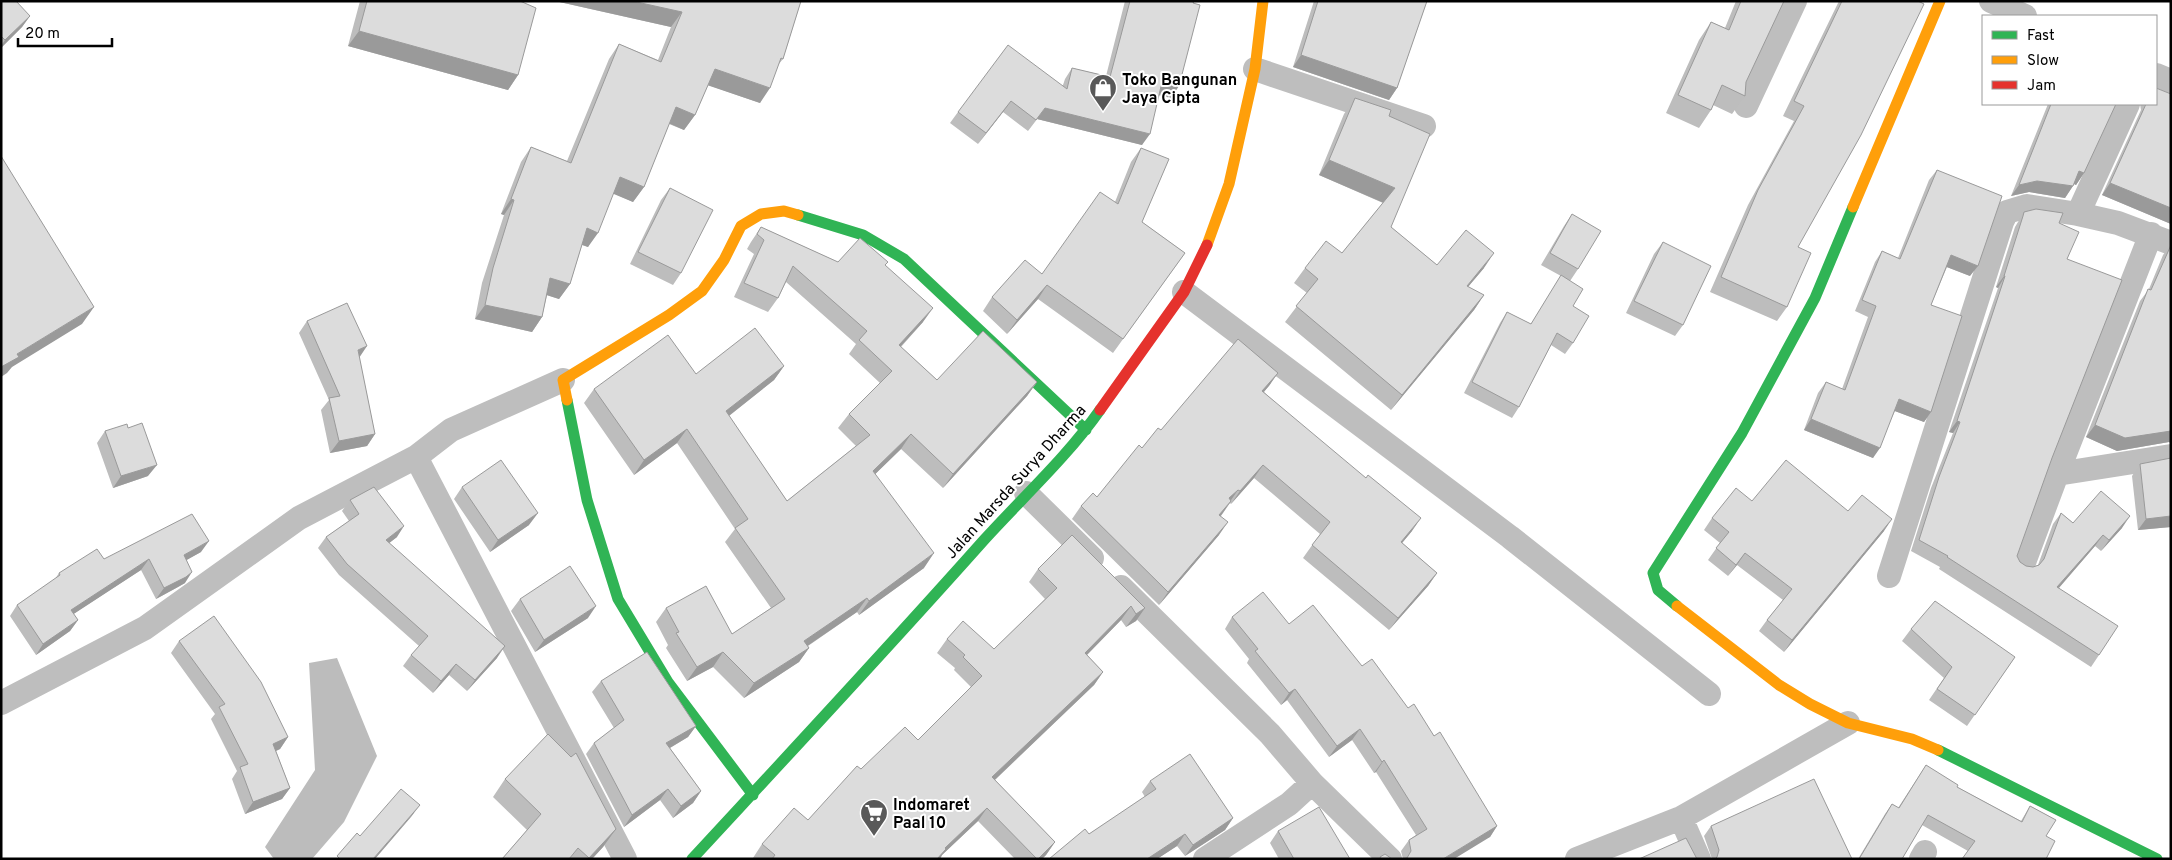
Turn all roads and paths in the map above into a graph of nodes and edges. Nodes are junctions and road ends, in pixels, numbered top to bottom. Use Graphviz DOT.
graph roads {
  1 [pos="1263,1"];
  2 [pos="1796,1"];
  3 [pos="1940,1"];
  4 [pos="1991,1"];
  5 [pos="2023,15"];
  6 [pos="1256,69"];
  7 [pos="2157,75"];
  8 [pos="2171,81"];
  9 [pos="2128,105"];
  10 [pos="1746,106"];
  11 [pos="1424,126"];
  12 [pos="2078,214"];
  13 [pos="2161,239"];
  14 [pos="1184,292"];
  15 [pos="563,380"];
  16 [pos="1086,430"];
  17 [pos="416,456"];
  18 [pos="2171,456"];
  19 [pos="2057,474"];
  20 [pos="1026,492"];
  21 [pos="2023,565"];
  22 [pos="1889,576"];
  23 [pos="1709,694"];
  24 [pos="1,703"];
  25 [pos="1848,723"];
  26 [pos="1312,783"];
  27 [pos="753,795"];
  28 [pos="1681,818"];
  29 [pos="697,857"];
  30 [pos="624,859"];
  31 [pos="1205,859"];
  32 [pos="1390,859"];
  33 [pos="1577,859"];
  34 [pos="1699,859"];
  35 [pos="2157,859"];
  1 -- 6 [label="main road, Jalan Marsda Surya Dharma"];
  2 -- 10 [label="street"];
  3 -- 25 [label="main road"];
  4 -- 5 [label="street"];
  6 -- 11 [label="street"];
  6 -- 14 [label="main road, Jalan Marsda Surya Dharma"];
  7 -- 8 [label="street"];
  9 -- 12 [label="street"];
  12 -- 13 [label="street"];
  12 -- 22 [label="street"];
  13 -- 19 [label="street"];
  14 -- 16 [label="main road, Jalan Marsda Surya Dharma"];
  14 -- 23 [label="street"];
  15 -- 16 [label="main road"];
  15 -- 17 [label="street"];
  15 -- 27 [label="main road"];
  16 -- 20 [label="main road, Jalan Marsda Surya Dharma"];
  17 -- 24 [label="street"];
  17 -- 30 [label="street"];
  18 -- 19 [label="street"];
  19 -- 21 [label="street"];
  20 -- 26 [label="street"];
  20 -- 27 [label="main road, Jalan Marsda Surya Dharma"];
  25 -- 28 [label="street"];
  25 -- 35 [label="main road"];
  26 -- 31 [label="street"];
  26 -- 32 [label="street"];
  27 -- 29 [label="main road, Jalan Marsda Surya Dharma"];
  28 -- 33 [label="street"];
  28 -- 34 [label="street"];
}
